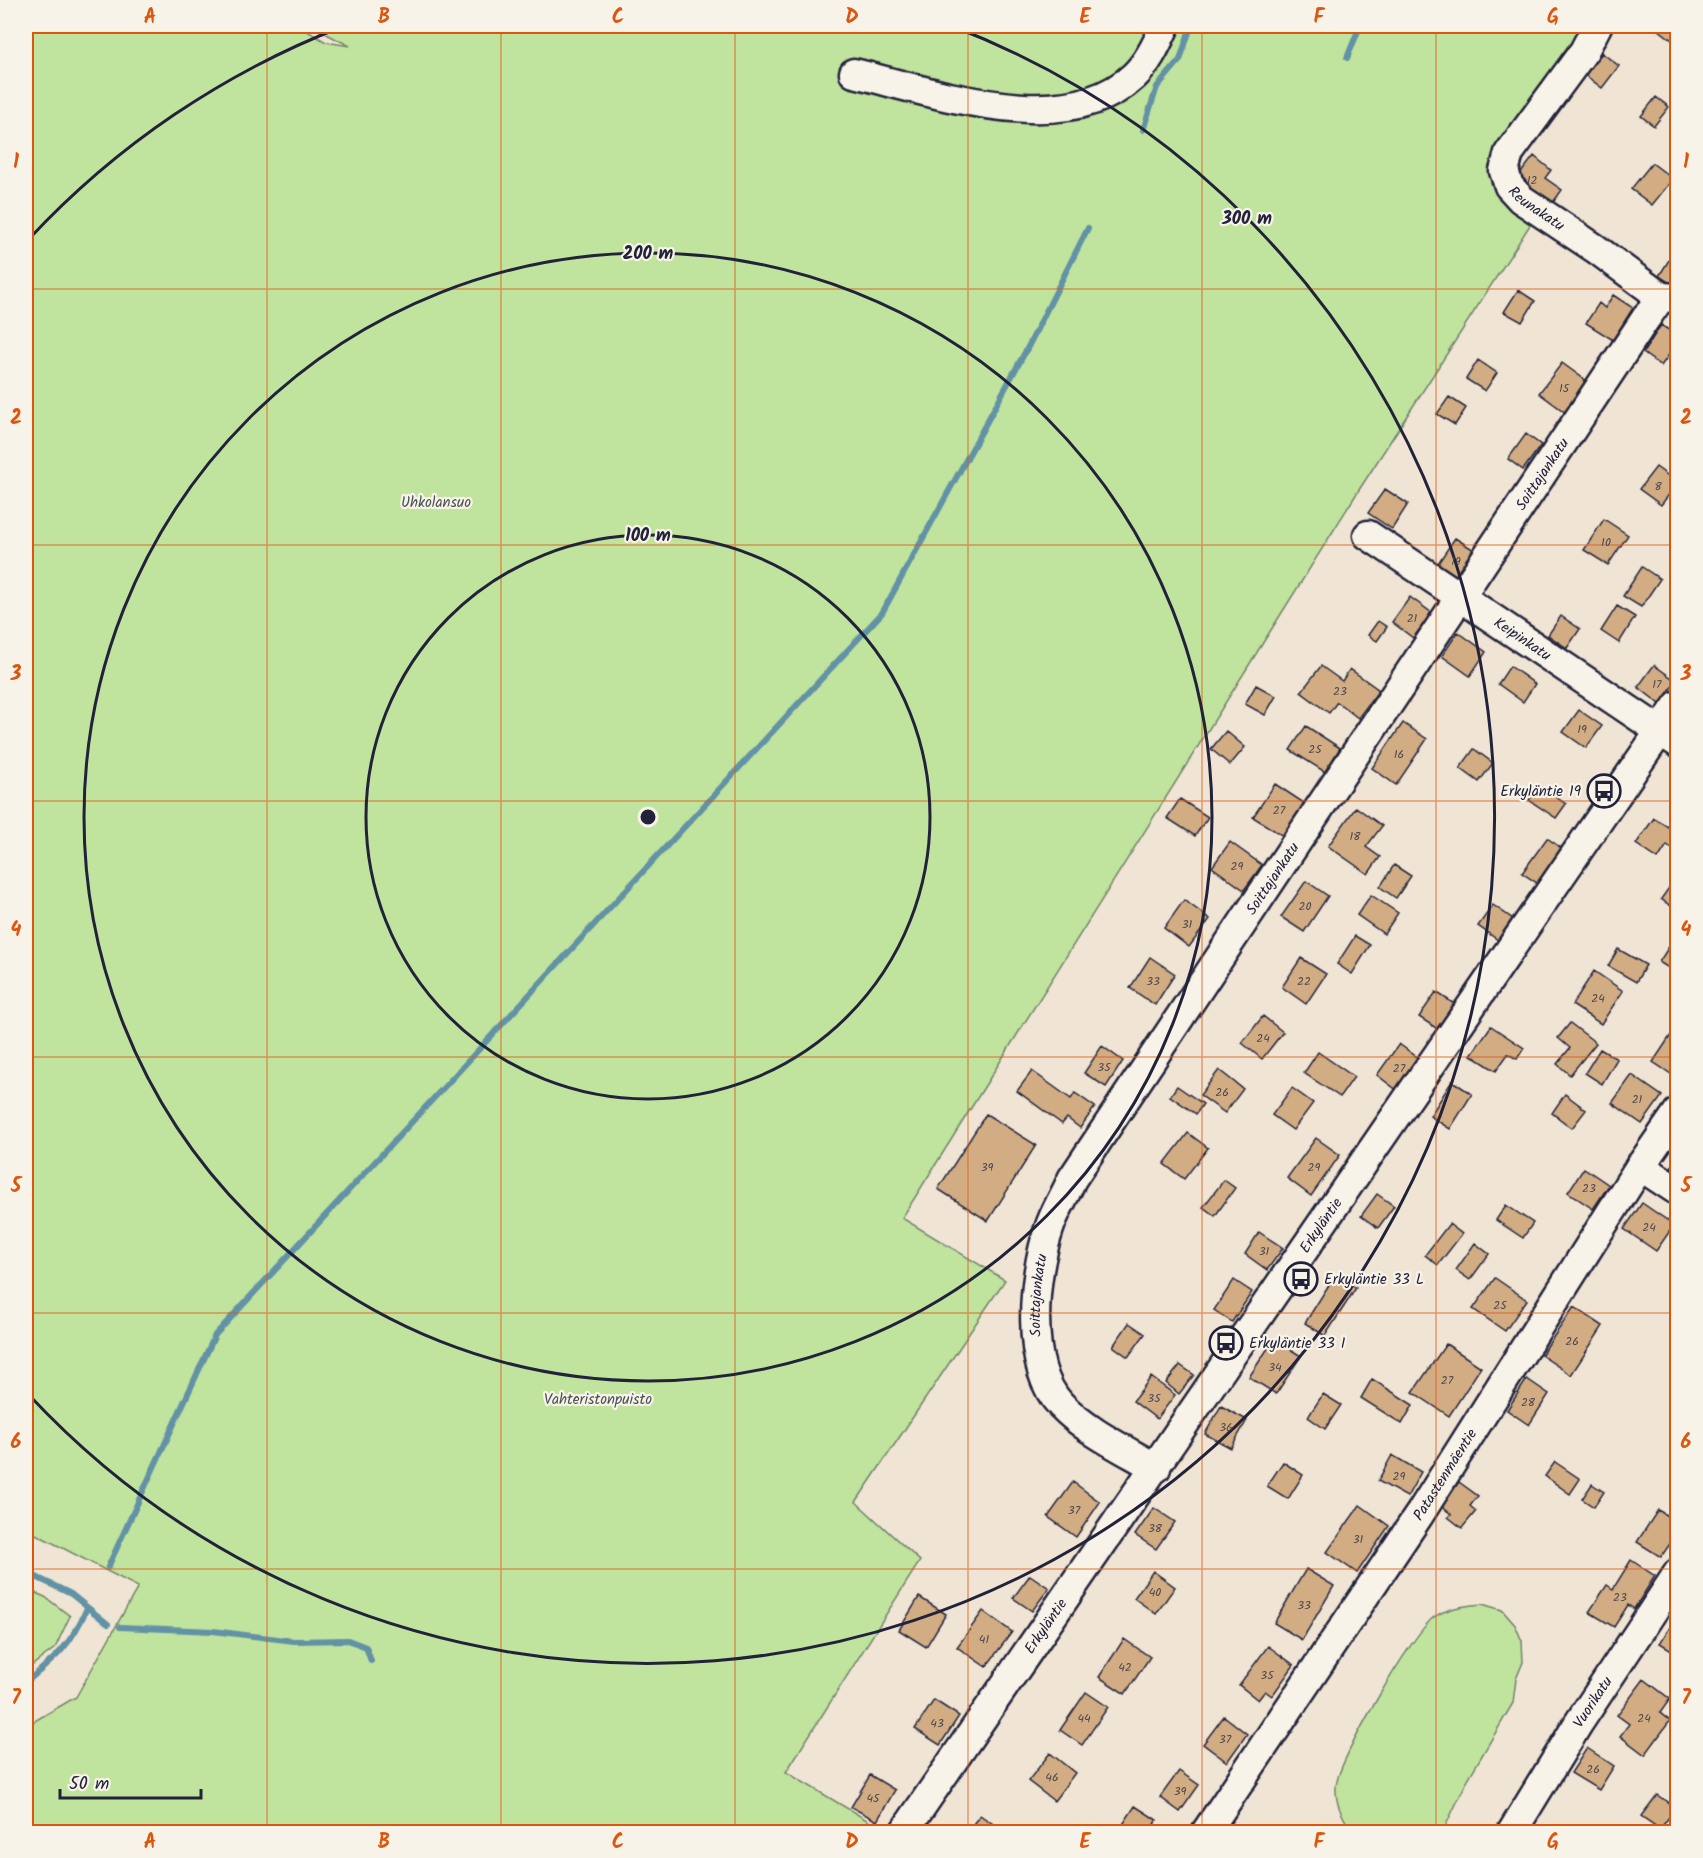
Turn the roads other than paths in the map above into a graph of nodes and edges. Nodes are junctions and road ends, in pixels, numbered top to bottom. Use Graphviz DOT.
graph roads {
  1 [pos="1165,26"];
  2 [pos="1597,26"];
  3 [pos="854,73"];
  4 [pos="1669,297"];
  5 [pos="1368,535"];
  6 [pos="1461,595"];
  7 [pos="1677,705"];
  8 [pos="1669,737"];
  9 [pos="1677,1112"];
  10 [pos="1640,1166"];
  11 [pos="1677,1191"];
  12 [pos="1156,1468"];
  13 [pos="1677,1573"];
  14 [pos="904,1833"];
  15 [pos="1206,1833"];
  16 [pos="1512,1833"];
  1 -- 3 [label="street"];
  2 -- 4 [label="street, Reunakatu"];
  4 -- 6 [label="street, Soittajankatu"];
  5 -- 6 [label="street, Keipinkatu"];
  6 -- 8 [label="street, Keipinkatu"];
  6 -- 12 [label="street, Soittajankatu"];
  7 -- 8 [label="street, Erkyläntie"];
  8 -- 12 [label="street, Erkyläntie"];
  9 -- 10 [label="street, Patastenmäentie"];
  10 -- 11 [label="street"];
  10 -- 15 [label="street, Patastenmäentie"];
  12 -- 14 [label="street, Erkyläntie"];
  13 -- 16 [label="street, Vuorikatu"];
}
